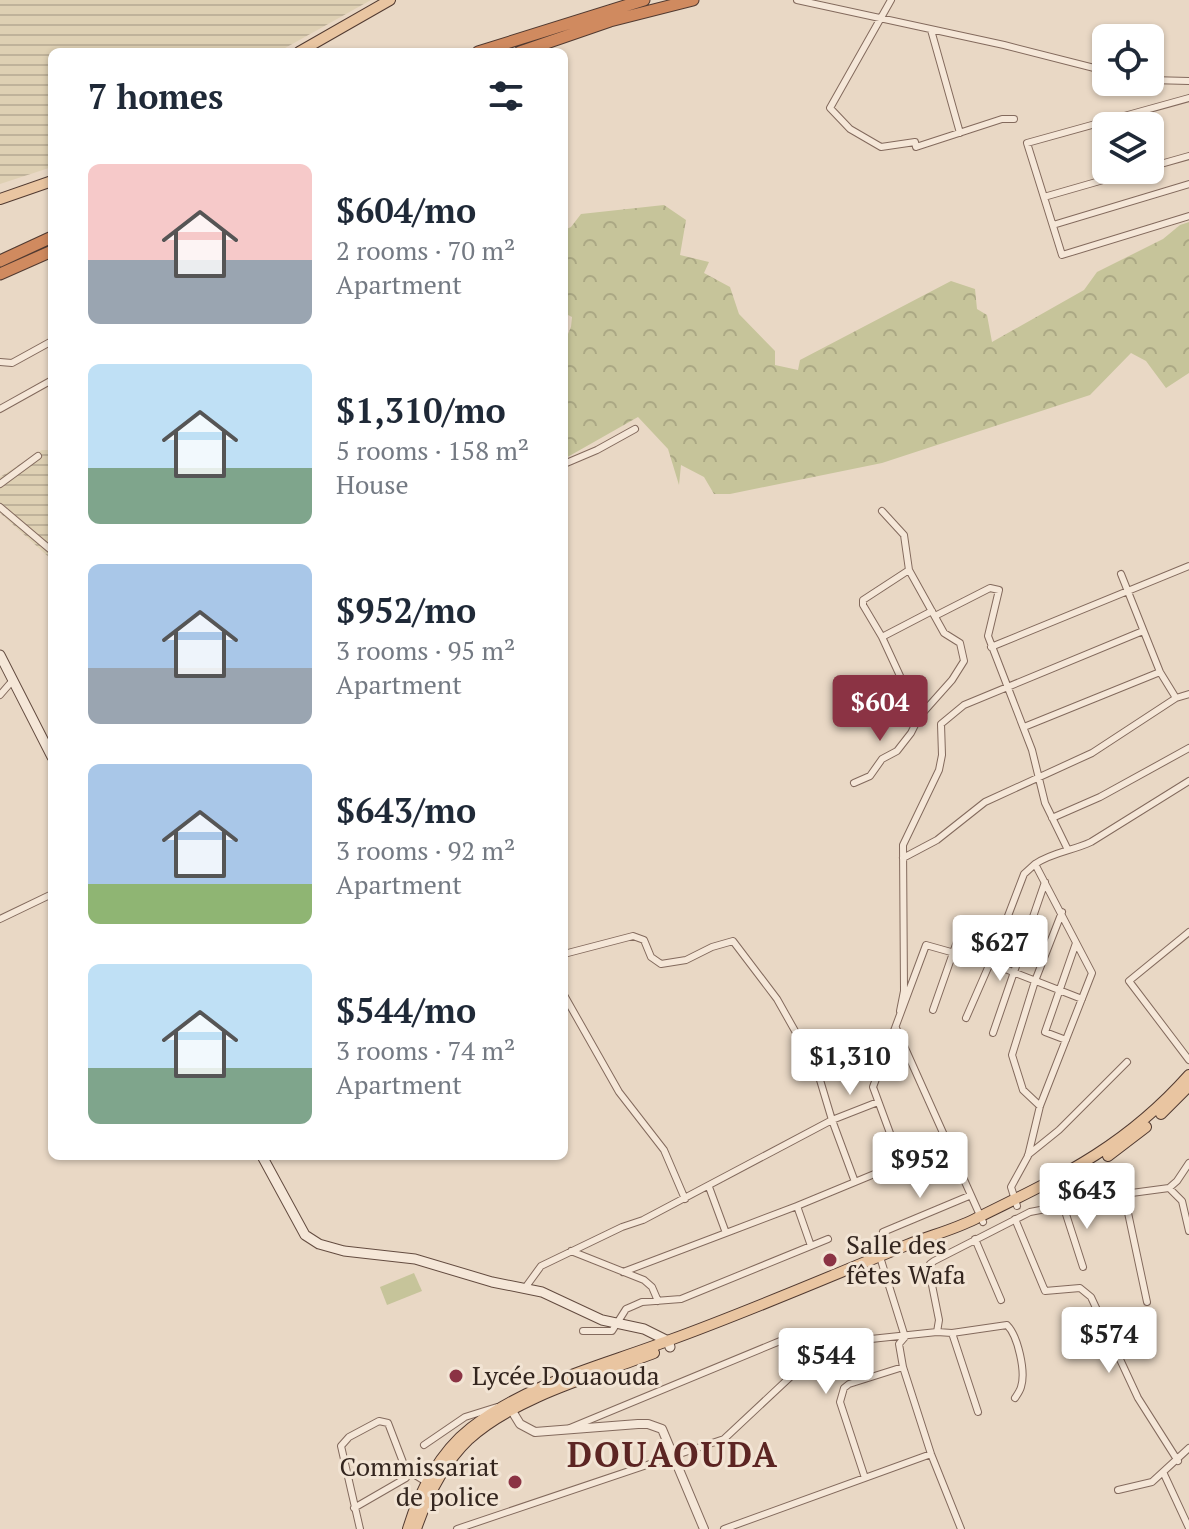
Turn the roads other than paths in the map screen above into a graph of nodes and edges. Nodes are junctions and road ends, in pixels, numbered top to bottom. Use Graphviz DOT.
graph roads {
  1 [pos="390,0"];
  2 [pos="644,0"];
  3 [pos="693,0"];
  4 [pos="797,0"];
  5 [pos="891,0"];
  6 [pos="879,20"];
  7 [pos="931,30"];
  8 [pos="306,48"];
  9 [pos="491,48"];
  10 [pos="532,48"];
  11 [pos="1092,67"];
  12 [pos="1164,80"];
  13 [pos="1189,81"];
  14 [pos="1189,98"];
  15 [pos="1014,119"];
  16 [pos="960,133"];
  17 [pos="1189,156"];
  18 [pos="1164,163"];
  19 [pos="48,182"];
  20 [pos="1092,183"];
  21 [pos="1189,184"];
  22 [pos="1044,197"];
  23 [pos="0,199"];
  24 [pos="1189,216"];
  25 [pos="1053,225"];
  26 [pos="48,239"];
  27 [pos="48,253"];
  28 [pos="0,261"];
  29 [pos="0,274"];
  30 [pos="48,343"];
  31 [pos="0,362"];
  32 [pos="48,382"];
  33 [pos="0,409"];
  34 [pos="635,429"];
  35 [pos="38,456"];
  36 [pos="568,462"];
  37 [pos="0,484"];
  38 [pos="0,507"];
  39 [pos="882,511"];
  40 [pos="48,548"];
  41 [pos="1189,566"];
  42 [pos="909,570"];
  43 [pos="1121,574"];
  44 [pos="1128,590"];
  45 [pos="934,614"];
  46 [pos="1143,631"];
  47 [pos="882,637"];
  48 [pos="991,647"];
  49 [pos="0,655"];
  50 [pos="1160,672"];
  51 [pos="13,680"];
  52 [pos="1007,686"];
  53 [pos="1189,694"];
  54 [pos="0,695"];
  55 [pos="1176,698"];
  56 [pos="919,717"];
  57 [pos="1024,727"];
  58 [pos="1189,748"];
  59 [pos="48,749"];
  60 [pos="1039,778"];
  61 [pos="1189,781"];
  62 [pos="854,783"];
  63 [pos="1052,818"];
  64 [pos="1068,850"];
  65 [pos="903,858"];
  66 [pos="1035,864"];
  67 [pos="1045,882"];
  68 [pos="48,896"];
  69 [pos="1062,912"];
  70 [pos="0,919"];
  71 [pos="1189,932"];
  72 [pos="960,933"];
  73 [pos="1076,943"];
  74 [pos="568,953"];
  75 [pos="954,955"];
  76 [pos="990,963"];
  77 [pos="1013,972"];
  78 [pos="1035,981"];
  79 [pos="1059,990"];
  80 [pos="1082,999"];
  81 [pos="568,1002"];
  82 [pos="933,1010"];
  83 [pos="966,1018"];
  84 [pos="898,1024"];
  85 [pos="993,1033"];
  86 [pos="1066,1040"];
  87 [pos="1189,1060"];
  88 [pos="1127,1062"];
  89 [pos="1189,1075"];
  90 [pos="1189,1086"];
  91 [pos="878,1102"];
  92 [pos="1040,1106"];
  93 [pos="832,1120"];
  94 [pos="947,1145"];
  95 [pos="1028,1156"];
  96 [pos="264,1160"];
  97 [pos="901,1163"];
  98 [pos="1189,1163"];
  99 [pos="855,1182"];
  100 [pos="709,1187"];
  101 [pos="1169,1188"];
  102 [pos="1124,1194"];
  103 [pos="969,1196"];
  104 [pos="685,1199"];
  105 [pos="1022,1203"];
  106 [pos="1063,1205"];
  107 [pos="797,1206"];
  108 [pos="1015,1219"];
  109 [pos="981,1220"];
  110 [pos="1189,1231"];
  111 [pos="883,1232"];
  112 [pos="726,1233"];
  113 [pos="828,1239"];
  114 [pos="975,1239"];
  115 [pos="811,1246"];
  116 [pos="571,1251"];
  117 [pos="881,1260"];
  118 [pos="1083,1267"];
  119 [pos="623,1272"];
  120 [pos="525,1288"];
  121 [pos="1001,1300"];
  122 [pos="658,1301"];
  123 [pos="1147,1302"];
  124 [pos="617,1322"];
  125 [pos="583,1331"];
  126 [pos="937,1332"];
  127 [pos="952,1333"];
  128 [pos="905,1337"];
  129 [pos="875,1338"];
  130 [pos="785,1339"];
  131 [pos="669,1344"];
  132 [pos="899,1351"];
  133 [pos="903,1367"];
  134 [pos="1015,1398"];
  135 [pos="510,1408"];
  136 [pos="978,1412"];
  137 [pos="565,1430"];
  138 [pos="424,1445"];
  139 [pos="1189,1448"];
  140 [pos="931,1454"];
  141 [pos="673,1456"];
  142 [pos="1178,1461"];
  143 [pos="406,1470"];
  144 [pos="1164,1474"];
  145 [pos="865,1478"];
  146 [pos="431,1484"];
  147 [pos="1118,1490"];
  148 [pos="354,1508"];
  149 [pos="1189,1528"];
  150 [pos="360,1529"];
  151 [pos="408,1529"];
  152 [pos="416,1529"];
  153 [pos="457,1529"];
  154 [pos="704,1529"];
  155 [pos="724,1529"];
  156 [pos="961,1529"];
  1 -- 8 [label="main road"];
  2 -- 9 [label="highway"];
  3 -- 10 [label="highway"];
  4 -- 6 [label="street"];
  5 -- 6 [label="street"];
  6 -- 7 [label="street"];
  6 -- 16 [label="street"];
  7 -- 11 [label="street"];
  7 -- 16 [label="street"];
  12 -- 13 [label="street"];
  14 -- 22 [label="street"];
  15 -- 16 [label="street"];
  17 -- 18 [label="street"];
  19 -- 23 [label="main road"];
  20 -- 22 [label="street"];
  21 -- 25 [label="street"];
  22 -- 25 [label="street"];
  24 -- 25 [label="street"];
  26 -- 28 [label="highway"];
  27 -- 29 [label="highway"];
  30 -- 31 [label="street"];
  32 -- 33 [label="street"];
  34 -- 36 [label="street"];
  35 -- 37 [label="street"];
  38 -- 40 [label="street"];
  39 -- 42 [label="street"];
  41 -- 44 [label="street"];
  42 -- 45 [label="street"];
  42 -- 47 [label="street"];
  43 -- 44 [label="street"];
  44 -- 46 [label="street"];
  44 -- 48 [label="street"];
  45 -- 47 [label="street"];
  45 -- 48 [label="street"];
  45 -- 56 [label="street"];
  46 -- 50 [label="street"];
  46 -- 52 [label="street"];
  47 -- 56 [label="street"];
  48 -- 52 [label="street"];
  49 -- 51 [label="main road"];
  50 -- 55 [label="street"];
  50 -- 57 [label="street"];
  51 -- 54 [label="street"];
  51 -- 59 [label="main road"];
  52 -- 57 [label="street"];
  52 -- 65 [label="street"];
  53 -- 55 [label="street"];
  55 -- 60 [label="street"];
  56 -- 62 [label="street"];
  57 -- 60 [label="street"];
  58 -- 63 [label="street"];
  60 -- 63 [label="street"];
  60 -- 65 [label="street"];
  61 -- 64 [label="street"];
  63 -- 64 [label="street"];
  64 -- 66 [label="street"];
  65 -- 84 [label="street"];
  66 -- 67 [label="street"];
  66 -- 76 [label="street"];
  67 -- 69 [label="street"];
  67 -- 77 [label="street"];
  68 -- 70 [label="street"];
  69 -- 73 [label="street"];
  69 -- 78 [label="street"];
  71 -- 87 [label="street"];
  72 -- 75 [label="street"];
  73 -- 79 [label="street"];
  73 -- 80 [label="street"];
  74 -- 93 [label="street"];
  75 -- 76 [label="street"];
  75 -- 82 [label="street"];
  75 -- 84 [label="street"];
  76 -- 77 [label="street"];
  76 -- 83 [label="street"];
  77 -- 78 [label="street"];
  77 -- 85 [label="street"];
  78 -- 79 [label="street"];
  78 -- 92 [label="street"];
  79 -- 80 [label="street"];
  79 -- 86 [label="street"];
  80 -- 86 [label="street"];
  81 -- 104 [label="street"];
  84 -- 91 [label="street"];
  84 -- 94 [label="street"];
  86 -- 92 [label="street"];
  88 -- 95 [label="street"];
  89 -- 105 [label="main road"];
  90 -- 105 [label="main road"];
  91 -- 93 [label="street"];
  91 -- 97 [label="street"];
  92 -- 95 [label="street"];
  93 -- 99 [label="street"];
  93 -- 100 [label="street"];
  94 -- 97 [label="street"];
  94 -- 103 [label="street"];
  95 -- 105 [label="street"];
  96 -- 120 [label="main road"];
  97 -- 99 [label="street"];
  98 -- 101 [label="street"];
  99 -- 107 [label="street"];
  100 -- 104 [label="street"];
  100 -- 112 [label="street"];
  101 -- 102 [label="street"];
  101 -- 110 [label="street"];
  102 -- 106 [label="street"];
  102 -- 123 [label="street"];
  103 -- 109 [label="street"];
  103 -- 111 [label="street"];
  104 -- 116 [label="street"];
  105 -- 106 [label="street"];
  105 -- 108 [label="street"];
  105 -- 109 [label="main road"];
  106 -- 118 [label="street"];
  107 -- 112 [label="street"];
  107 -- 115 [label="street"];
  108 -- 114 [label="street"];
  108 -- 142 [label="street"];
  109 -- 117 [label="main road"];
  112 -- 119 [label="street"];
  113 -- 115 [label="street"];
  114 -- 121 [label="street"];
  114 -- 126 [label="street"];
  115 -- 122 [label="street"];
  116 -- 119 [label="street"];
  116 -- 120 [label="street"];
  117 -- 128 [label="street"];
  117 -- 131 [label="main road"];
  119 -- 122 [label="street"];
  120 -- 124 [label="main road"];
  122 -- 124 [label="street"];
  124 -- 125 [label="street"];
  124 -- 131 [label="main road"];
  126 -- 127 [label="street"];
  126 -- 128 [label="street"];
  127 -- 134 [label="street"];
  127 -- 136 [label="street"];
  128 -- 129 [label="street"];
  128 -- 132 [label="street"];
  129 -- 132 [label="street"];
  129 -- 141 [label="street"];
  130 -- 137 [label="street"];
  131 -- 135 [label="main road"];
  132 -- 133 [label="street"];
  133 -- 140 [label="street"];
  133 -- 145 [label="street"];
  135 -- 137 [label="street"];
  135 -- 138 [label="street"];
  135 -- 146 [label="main road"];
  137 -- 141 [label="street"];
  139 -- 142 [label="street"];
  140 -- 145 [label="street"];
  140 -- 156 [label="street"];
  141 -- 153 [label="street"];
  141 -- 154 [label="street"];
  142 -- 144 [label="street"];
  143 -- 146 [label="street"];
  143 -- 148 [label="street"];
  143 -- 148 [label="street"];
  144 -- 147 [label="street"];
  144 -- 149 [label="street"];
  145 -- 155 [label="street"];
  146 -- 151 [label="main road"];
  146 -- 152 [label="main road"];
  148 -- 150 [label="street"];
}
